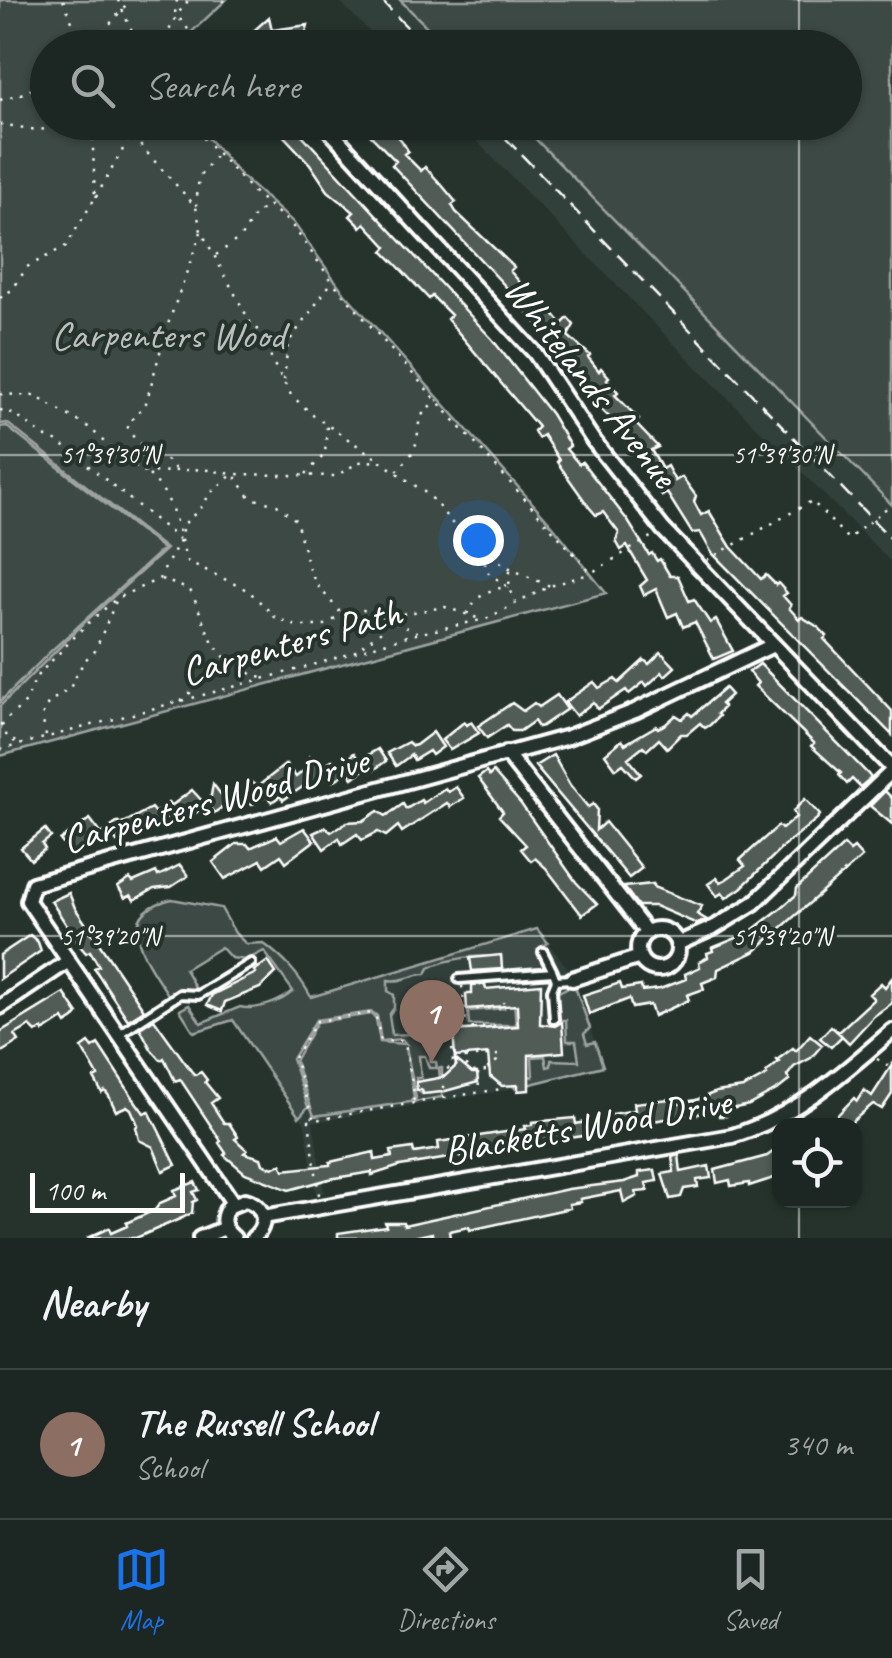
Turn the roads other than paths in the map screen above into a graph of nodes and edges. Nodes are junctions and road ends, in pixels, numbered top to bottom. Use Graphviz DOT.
graph roads {
  1 [pos="339,140"];
  2 [pos="772,645"];
  3 [pos="506,753"];
  4 [pos="892,769"];
  5 [pos="647,933"];
  6 [pos="678,944"];
  7 [pos="542,952"];
  8 [pos="640,957"];
  9 [pos="67,962"];
  10 [pos="252,963"];
  11 [pos="554,976"];
  12 [pos="460,979"];
  13 [pos="572,979"];
  14 [pos="0,1007"];
  15 [pos="554,1019"];
  16 [pos="892,1032"];
  17 [pos="118,1035"];
  18 [pos="233,1203"];
  19 [pos="264,1216"];
  20 [pos="229,1233"];
  21 [pos="200,1238"];
  22 [pos="252,1238"];
  1 -- 2 [label="street, Whitelands Avenue"];
  2 -- 3 [label="street, Carpenters Wood Drive"];
  2 -- 4 [label="street, Whitelands Avenue"];
  3 -- 5 [label="street"];
  3 -- 9 [label="street, Carpenters Wood Drive"];
  4 -- 6 [label="street"];
  5 -- 6 [label="street"];
  5 -- 8 [label="street"];
  6 -- 8 [label="street"];
  7 -- 11 [label="lane"];
  8 -- 13 [label="street"];
  9 -- 14 [label="street"];
  9 -- 17 [label="street, Carpenters Wood Drive"];
  10 -- 17 [label="lane"];
  11 -- 12 [label="lane"];
  11 -- 13 [label="lane"];
  11 -- 15 [label="lane"];
  16 -- 19 [label="street, Blacketts Wood Drive"];
  17 -- 18 [label="street, Carpenters Wood Drive"];
  18 -- 19 [label="street"];
  18 -- 20 [label="street"];
  19 -- 22 [label="street"];
  20 -- 21 [label="street"];
}
